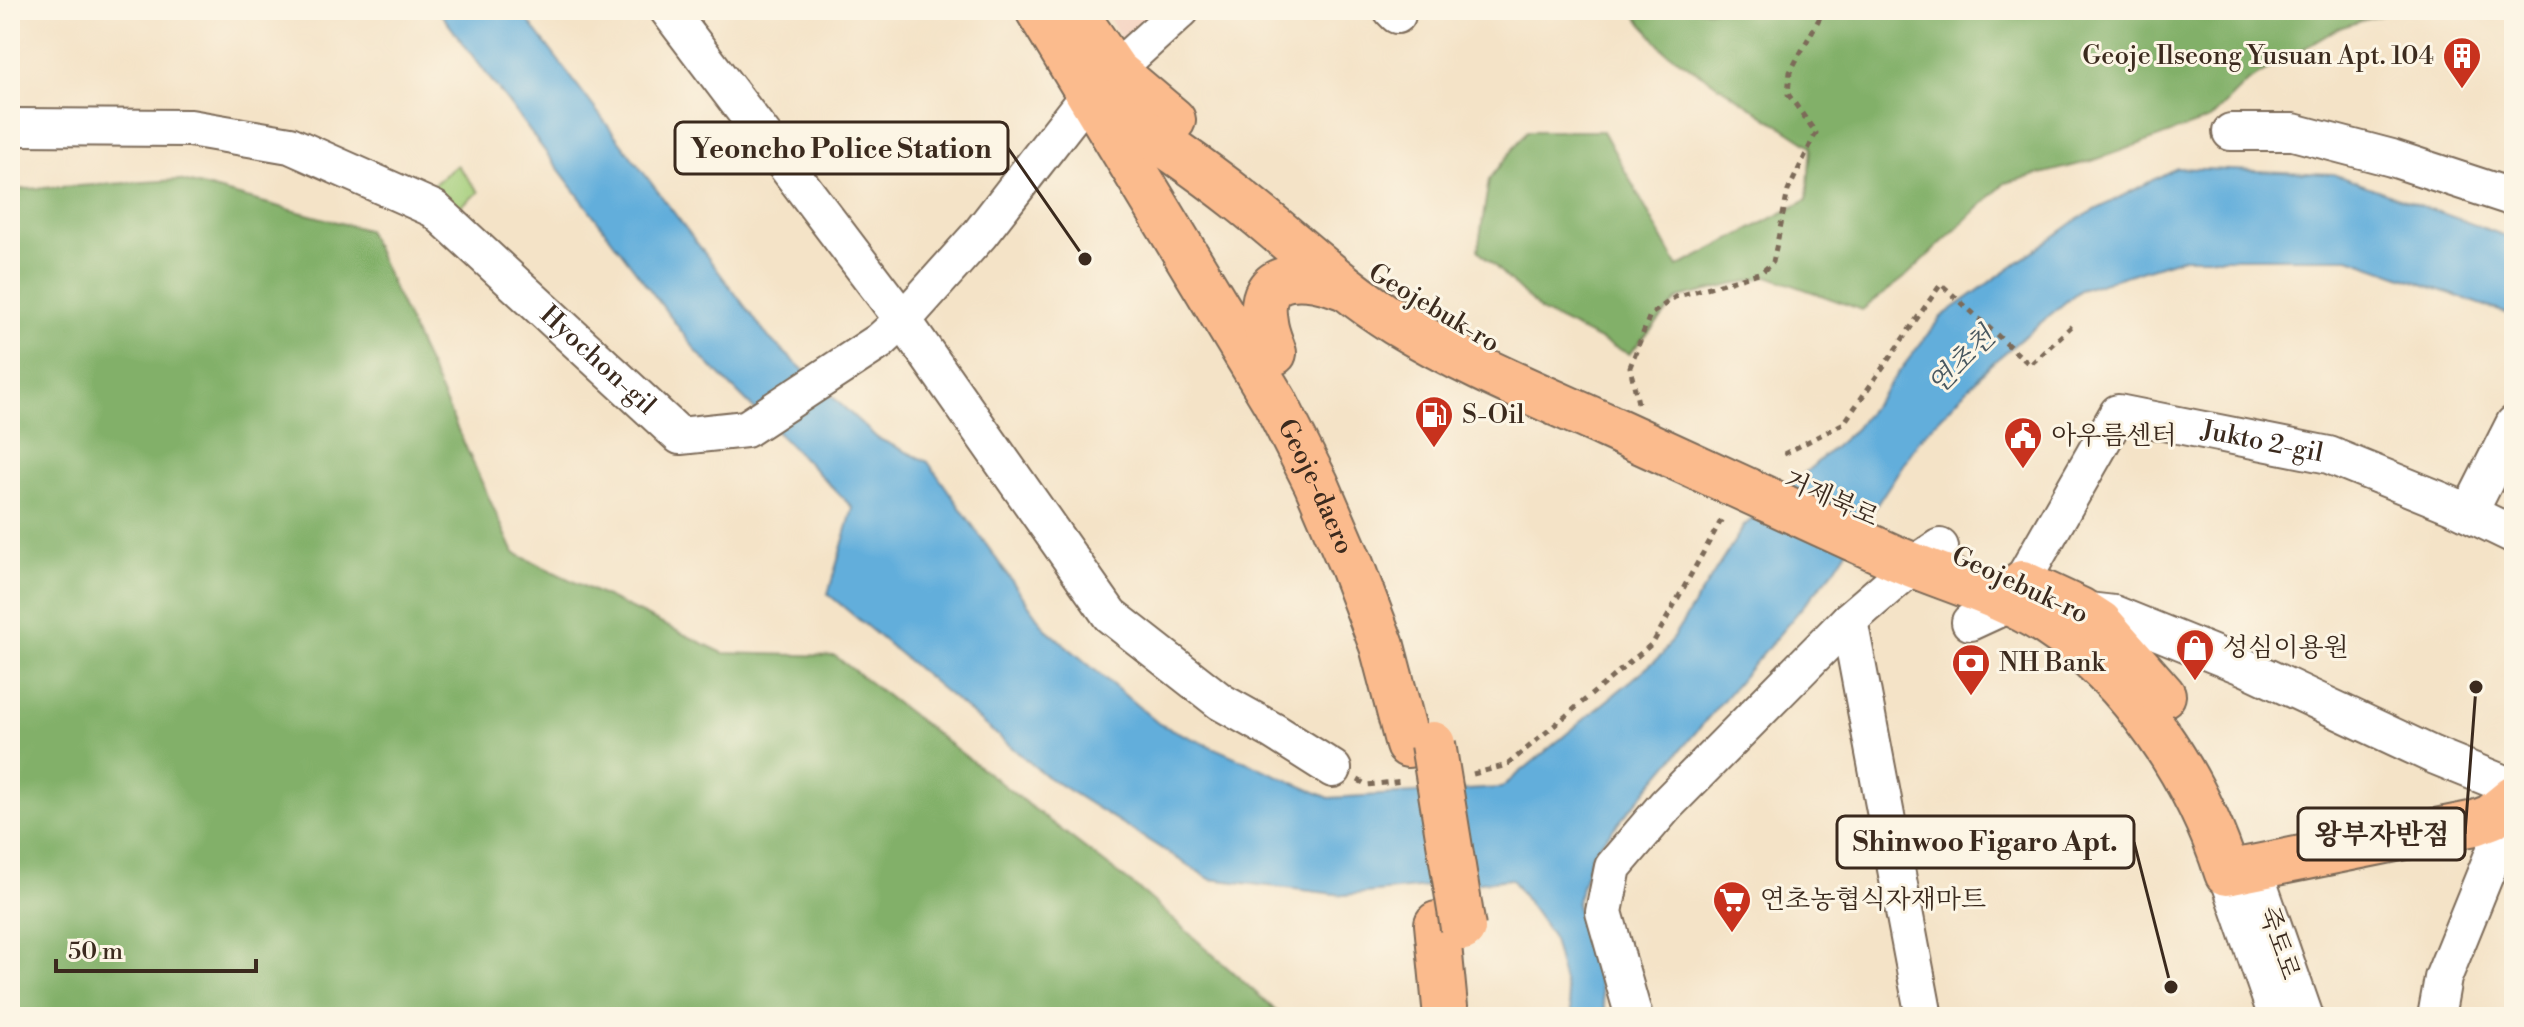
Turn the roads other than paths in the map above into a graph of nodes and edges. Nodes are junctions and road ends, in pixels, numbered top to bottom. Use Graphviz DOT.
graph roads {
  1 [pos="668,10"];
  2 [pos="1038,10"];
  3 [pos="1073,10"];
  4 [pos="1181,10"];
  5 [pos="1102,82"];
  6 [pos="10,127"];
  7 [pos="2231,132"];
  8 [pos="1152,135"];
  9 [pos="2514,198"];
  10 [pos="1355,292"];
  11 [pos="892,330"];
  12 [pos="1274,353"];
  13 [pos="2514,424"];
  14 [pos="1748,476"];
  15 [pos="2469,513"];
  16 [pos="2514,535"];
  17 [pos="1916,552"];
  18 [pos="2000,603"];
  19 [pos="2080,610"];
  20 [pos="1849,620"];
  21 [pos="1421,744"];
  22 [pos="1333,769"];
  23 [pos="2512,789"];
  24 [pos="2236,860"];
  25 [pos="1450,926"];
  26 [pos="1446,1017"];
  27 [pos="1471,1017"];
  28 [pos="1634,1017"];
  29 [pos="1924,1017"];
  30 [pos="2277,1017"];
  31 [pos="2305,1017"];
  32 [pos="2436,1017"];
  1 -- 11 [label="street"];
  2 -- 5 [label="main road, Geoje-daero"];
  3 -- 5 [label="main road"];
  4 -- 5 [label="street, Hyochon-gil"];
  5 -- 8 [label="main road"];
  5 -- 11 [label="street, Hyochon-gil"];
  5 -- 14 [label="main road, Geojebuk-ro"];
  5 -- 21 [label="main road, Geoje-daero"];
  6 -- 11 [label="street, Hyochon-gil"];
  7 -- 9 [label="street"];
  8 -- 10 [label="main road, Geojebuk-ro"];
  8 -- 12 [label="main road, Geoje-daero"];
  10 -- 12 [label="main road"];
  10 -- 14 [label="main road, Geojebuk-ro"];
  11 -- 22 [label="street"];
  12 -- 21 [label="main road, Geoje-daero"];
  13 -- 15 [label="street"];
  14 -- 17 [label="main road, 거제북로"];
  15 -- 16 [label="street, Jukto 2-gil"];
  15 -- 18 [label="street, Jukto 2-gil"];
  17 -- 18 [label="main road, Geojebuk-ro"];
  17 -- 20 [label="street"];
  18 -- 19 [label="main road, Geojebuk-ro"];
  18 -- 24 [label="main road, Geojebuk-ro"];
  19 -- 23 [label="street"];
  19 -- 24 [label="main road, Geojebuk-ro"];
  20 -- 28 [label="street"];
  20 -- 29 [label="street"];
  21 -- 25 [label="main road, Geoje-daero, bridge"];
  23 -- 24 [label="main road"];
  23 -- 32 [label="street"];
  24 -- 30 [label="street, 죽토로"];
  24 -- 31 [label="street, 죽토로"];
  25 -- 26 [label="main road, Geoje-daero"];
  25 -- 27 [label="main road, Geoje-daero"];
}
